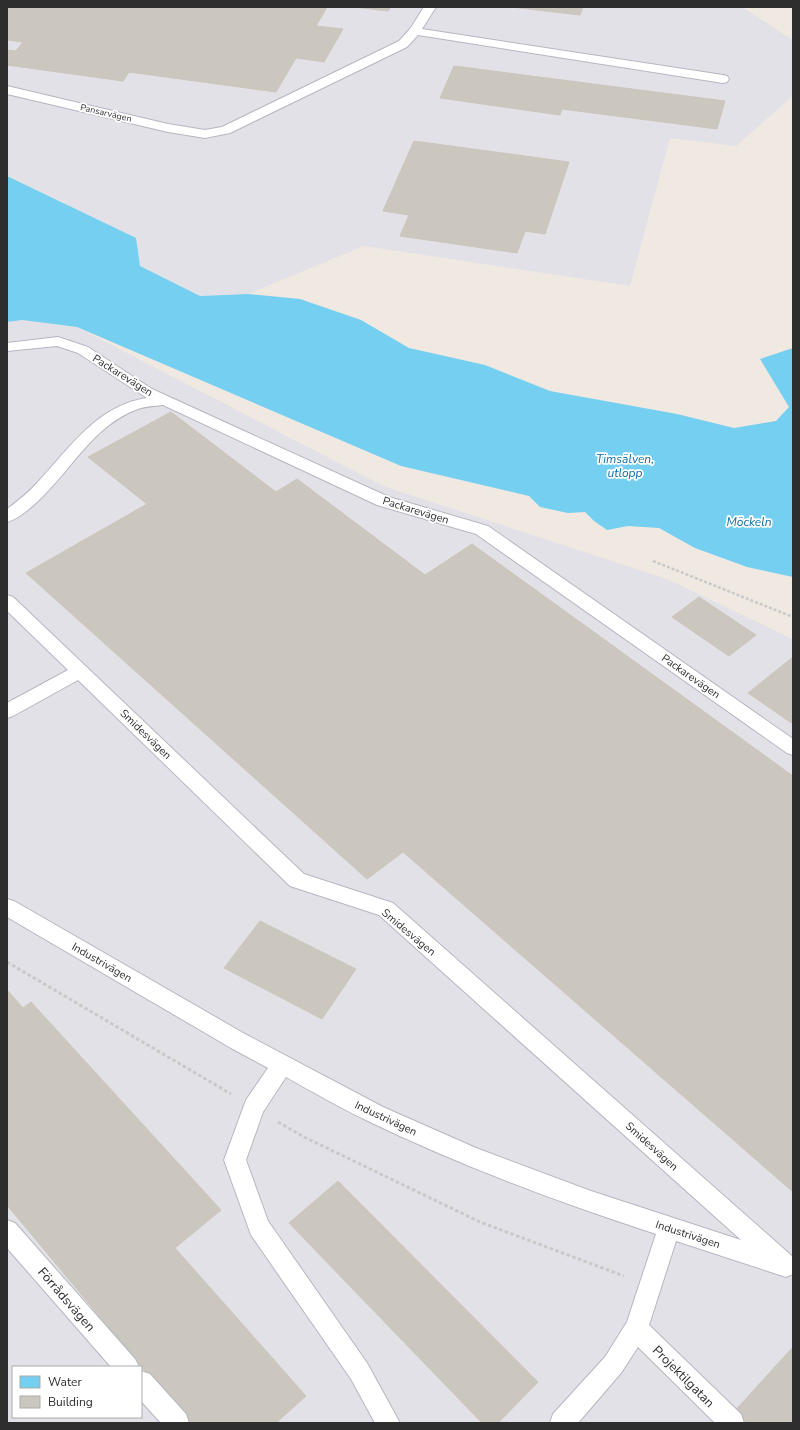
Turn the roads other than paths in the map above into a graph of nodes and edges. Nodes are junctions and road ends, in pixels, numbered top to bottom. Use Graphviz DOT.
graph roads {
  1 [pos="430,7"];
  2 [pos="414,31"];
  3 [pos="723,79"];
  4 [pos="7,90"];
  5 [pos="7,347"];
  6 [pos="165,400"];
  7 [pos="7,517"];
  8 [pos="7,601"];
  9 [pos="80,671"];
  10 [pos="7,711"];
  11 [pos="793,748"];
  12 [pos="7,907"];
  13 [pos="282,1065"];
  14 [pos="669,1227"];
  15 [pos="7,1231"];
  16 [pos="790,1267"];
  17 [pos="636,1329"];
  18 [pos="126,1366"];
  19 [pos="142,1384"];
  20 [pos="177,1423"];
  21 [pos="388,1423"];
  22 [pos="562,1423"];
  23 [pos="732,1423"];
  1 -- 2 [label="lane, Pansarvägen"];
  2 -- 3 [label="lane"];
  2 -- 4 [label="lane, Pansarvägen"];
  5 -- 6 [label="lane, Packarevägen"];
  6 -- 7 [label="lane"];
  6 -- 11 [label="lane, Packarevägen"];
  8 -- 9 [label="lane, Smidesvägen"];
  9 -- 10 [label="lane"];
  9 -- 16 [label="lane, Smidesvägen"];
  12 -- 13 [label="lane, Industrivägen"];
  13 -- 14 [label="lane, Industrivägen"];
  13 -- 21 [label="lane"];
  14 -- 16 [label="lane, Industrivägen"];
  14 -- 17 [label="lane"];
  15 -- 18 [label="lane, Förrådsvägen"];
  17 -- 22 [label="lane"];
  17 -- 23 [label="lane, Projektilgatan"];
  19 -- 20 [label="lane"];
}
